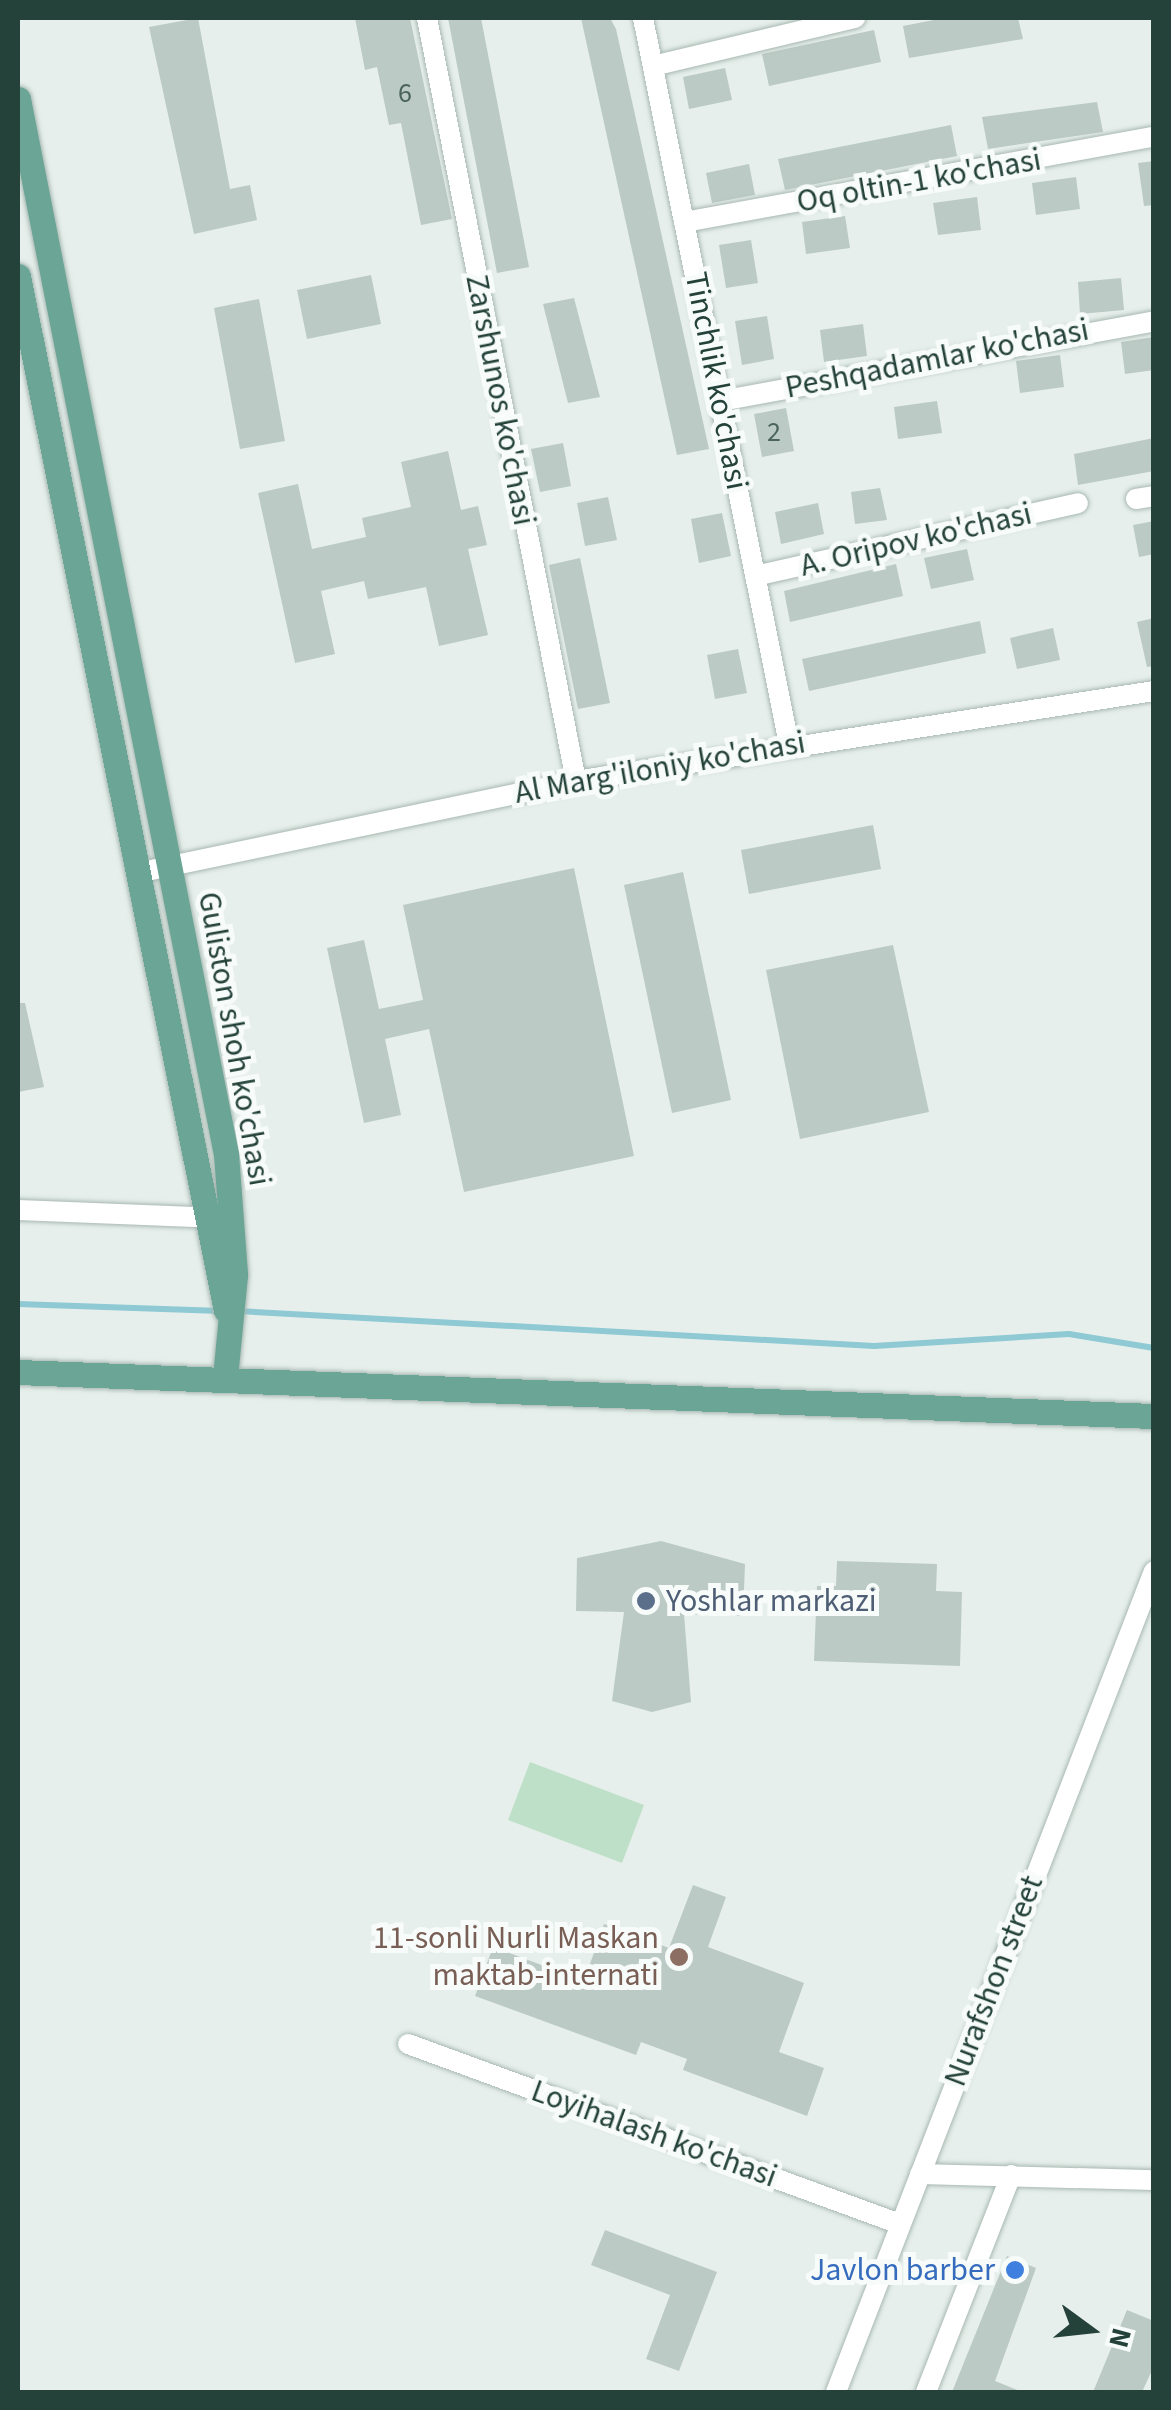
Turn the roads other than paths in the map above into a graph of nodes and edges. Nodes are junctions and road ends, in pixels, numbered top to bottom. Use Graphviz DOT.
graph roads {
  1 [pos="427,18"];
  2 [pos="643,18"];
  3 [pos="855,18"];
  4 [pos="653,66"];
  5 [pos="18,99"];
  6 [pos="1154,137"];
  7 [pos="684,222"];
  8 [pos="18,276"];
  9 [pos="1154,321"];
  10 [pos="720,400"];
  11 [pos="1078,503"];
  12 [pos="756,576"];
  13 [pos="1154,690"];
  14 [pos="789,744"];
  15 [pos="576,781"];
  16 [pos="170,865"];
  17 [pos="142,872"];
  18 [pos="18,1210"];
  19 [pos="231,1216"];
  20 [pos="204,1219"];
  21 [pos="226,1310"];
  22 [pos="225,1367"];
  23 [pos="18,1372"];
  24 [pos="1154,1416"];
  25 [pos="1154,1570"];
  26 [pos="408,2044"];
  27 [pos="920,2174"];
  28 [pos="1011,2176"];
  29 [pos="1154,2180"];
  30 [pos="900,2224"];
  31 [pos="836,2392"];
  32 [pos="926,2392"];
  1 -- 15 [label="street, Zarshunos ko'chasi"];
  2 -- 4 [label="street, Tinchlik ko'chasi"];
  3 -- 4 [label="street"];
  4 -- 7 [label="street, Tinchlik ko'chasi"];
  5 -- 16 [label="main road, Guliston shoh ko'chasi"];
  6 -- 7 [label="street, Oq oltin-1 ko'chasi"];
  7 -- 10 [label="street, Tinchlik ko'chasi"];
  8 -- 17 [label="main road, Guliston shoh ko'chasi"];
  9 -- 10 [label="street, Peshqadamlar ko'chasi"];
  10 -- 12 [label="street, Tinchlik ko'chasi"];
  11 -- 12 [label="street, A. Oripov ko'chasi"];
  12 -- 14 [label="street, Tinchlik ko'chasi"];
  13 -- 14 [label="street, Al Marg'iloniy ko'chasi"];
  14 -- 15 [label="street, Al Marg'iloniy ko'chasi"];
  15 -- 16 [label="street, Al Marg'iloniy ko'chasi"];
  16 -- 17 [label="street, Al Marg'iloniy ko'chasi"];
  16 -- 19 [label="main road, Guliston shoh ko'chasi"];
  17 -- 20 [label="main road, Guliston shoh ko'chasi"];
  18 -- 20 [label="street"];
  19 -- 20 [label="street"];
  19 -- 21 [label="main road, Guliston shoh ko'chasi"];
  20 -- 21 [label="main road, Guliston shoh ko'chasi"];
  21 -- 22 [label="main road"];
  22 -- 23 [label="main road"];
  22 -- 24 [label="main road"];
  25 -- 27 [label="street, Nurafshon street"];
  26 -- 30 [label="street, Loyihalash ko'chasi"];
  27 -- 28 [label="street"];
  27 -- 30 [label="street, Nurafshon street"];
  28 -- 29 [label="street"];
  28 -- 32 [label="street"];
  30 -- 31 [label="street, Nurafshon street"];
}
